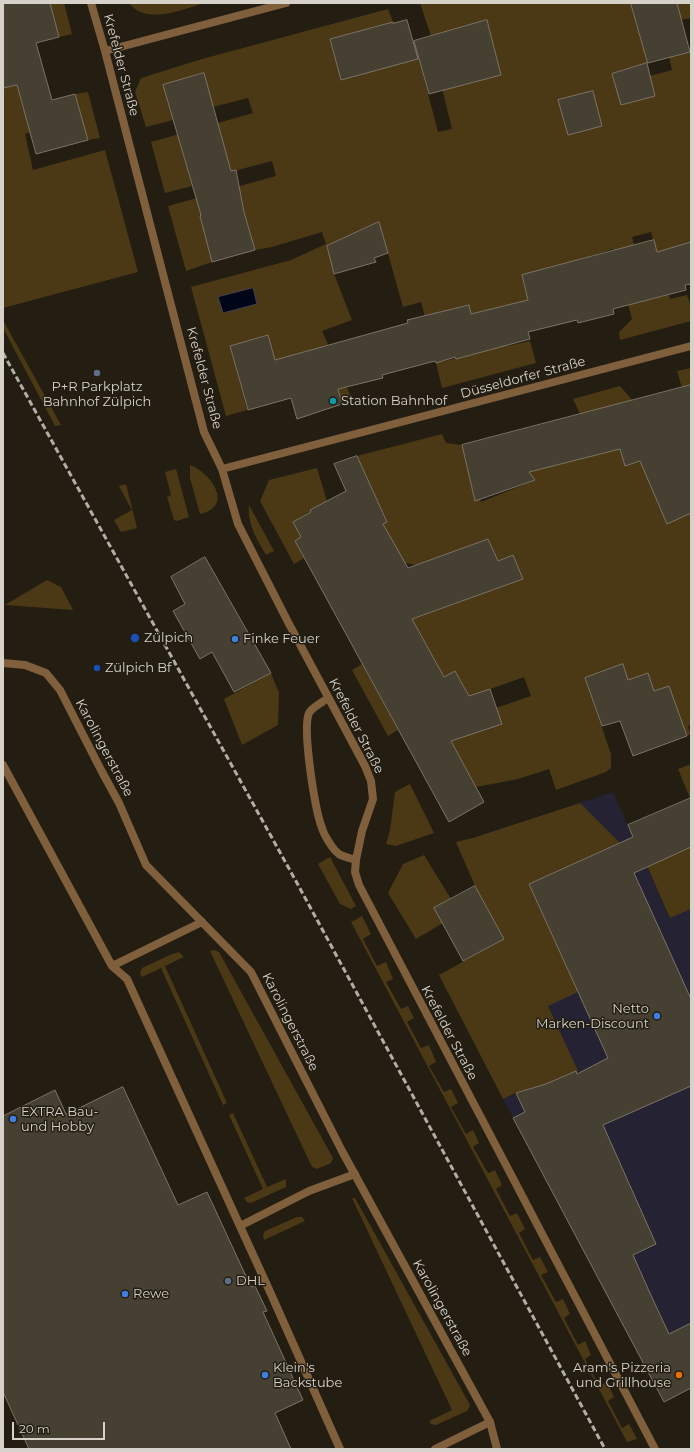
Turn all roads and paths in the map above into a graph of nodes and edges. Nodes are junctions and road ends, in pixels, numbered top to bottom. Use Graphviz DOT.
graph roads {
  1 [pos="91,3"];
  2 [pos="286,3"];
  3 [pos="105,51"];
  4 [pos="691,346"];
  5 [pos="222,469"];
  6 [pos="3,663"];
  7 [pos="328,698"];
  8 [pos="3,765"];
  9 [pos="356,860"];
  10 [pos="202,922"];
  11 [pos="112,966"];
  12 [pos="355,1174"];
  13 [pos="240,1226"];
  14 [pos="490,1422"];
  15 [pos="340,1449"];
  16 [pos="435,1449"];
  17 [pos="497,1449"];
  18 [pos="655,1449"];
  1 -- 3 [label="street, Krefelder Straße"];
  2 -- 3 [label="street"];
  3 -- 5 [label="street, Krefelder Straße"];
  4 -- 5 [label="street, Düsseldorfer Straße"];
  5 -- 7 [label="street, Krefelder Straße"];
  6 -- 10 [label="street, Karolingerstraße"];
  7 -- 9 [label="street, Krefelder Straße"];
  7 -- 9 [label="street"];
  8 -- 11 [label="street"];
  9 -- 18 [label="street, Krefelder Straße"];
  10 -- 11 [label="street"];
  10 -- 12 [label="street, Karolingerstraße"];
  11 -- 13 [label="street"];
  12 -- 13 [label="street"];
  12 -- 14 [label="street, Karolingerstraße"];
  13 -- 15 [label="street"];
  14 -- 16 [label="street"];
  14 -- 17 [label="street, Karolingerstraße"];
}
